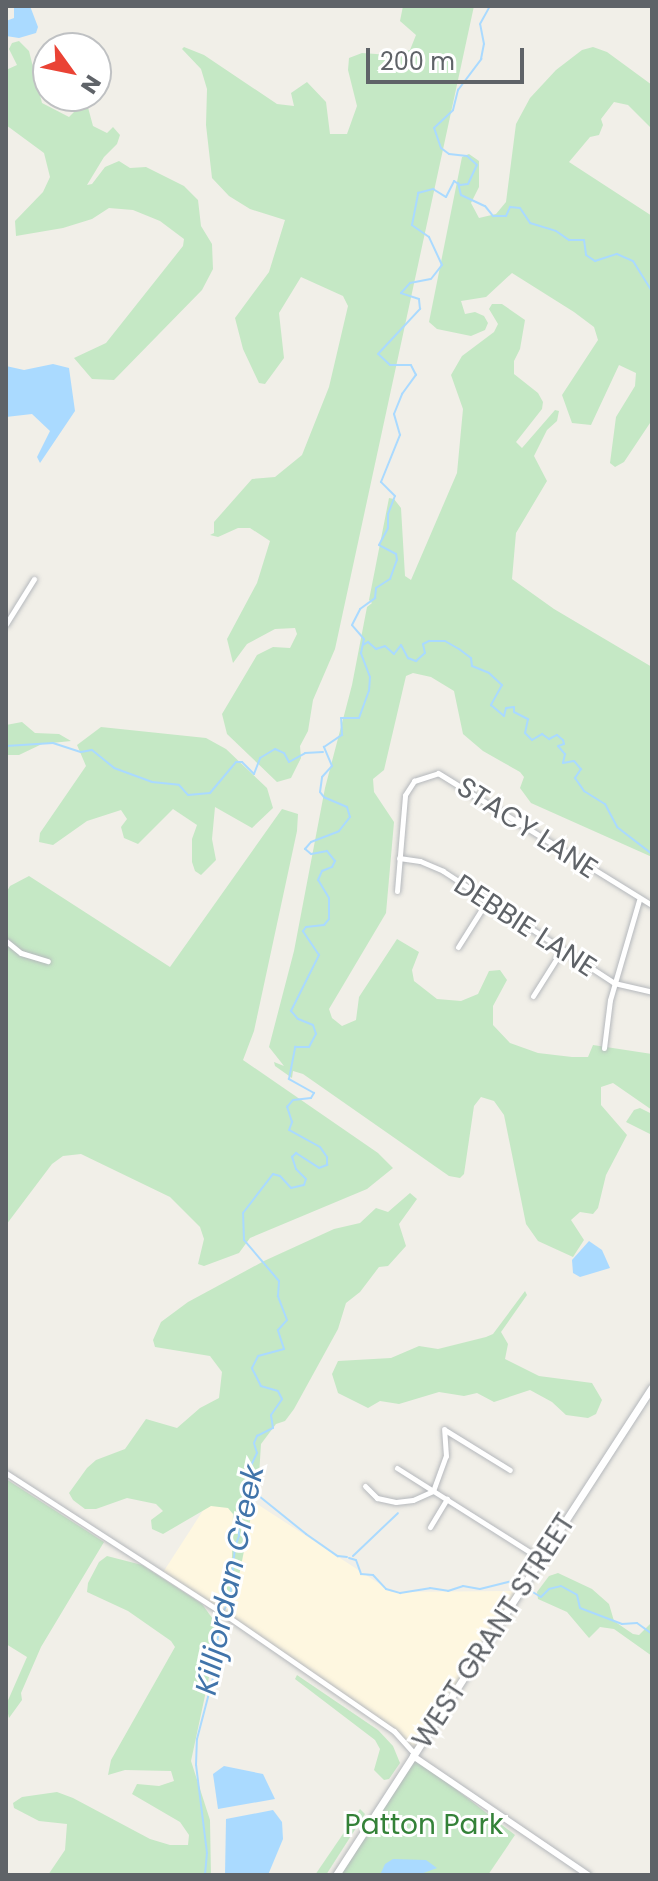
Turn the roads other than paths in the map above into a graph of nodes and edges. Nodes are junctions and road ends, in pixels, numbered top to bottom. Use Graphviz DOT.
graph roads {
  1 [pos="34,579"];
  2 [pos="6,624"];
  3 [pos="399,858"];
  4 [pos="397,891"];
  5 [pos="639,900"];
  6 [pos="487,901"];
  7 [pos="652,905"];
  8 [pos="6,941"];
  9 [pos="458,947"];
  10 [pos="562,950"];
  11 [pos="48,961"];
  12 [pos="614,983"];
  13 [pos="652,992"];
  14 [pos="533,996"];
  15 [pos="604,1048"];
  16 [pos="652,1387"];
  17 [pos="397,1468"];
  18 [pos="510,1470"];
  19 [pos="6,1473"];
  20 [pos="365,1486"];
  21 [pos="433,1491"];
  22 [pos="447,1499"];
  23 [pos="430,1527"];
  24 [pos="541,1559"];
  25 [pos="414,1755"];
  26 [pos="577,1872"];
  27 [pos="336,1875"];
  28 [pos="588,1875"];
  1 -- 2 [label="street"];
  3 -- 4 [label="street, STACY LANE"];
  3 -- 5 [label="street, STACY LANE"];
  3 -- 6 [label="street, DEBBIE LANE"];
  5 -- 7 [label="street, STACY LANE"];
  5 -- 12 [label="street"];
  6 -- 9 [label="street"];
  6 -- 10 [label="street, DEBBIE LANE"];
  8 -- 11 [label="street"];
  10 -- 12 [label="street, DEBBIE LANE"];
  10 -- 14 [label="street"];
  12 -- 13 [label="street, DEBBIE LANE"];
  12 -- 15 [label="street"];
  16 -- 24 [label="main road, WEST GRANT STREET"];
  17 -- 21 [label="street"];
  18 -- 21 [label="street"];
  19 -- 25 [label="street"];
  20 -- 21 [label="street"];
  21 -- 22 [label="street"];
  22 -- 23 [label="street"];
  22 -- 24 [label="street"];
  24 -- 25 [label="main road, WEST GRANT STREET"];
  25 -- 26 [label="street"];
  25 -- 27 [label="main road, WEST GRANT STREET"];
  26 -- 28 [label="street"];
}
